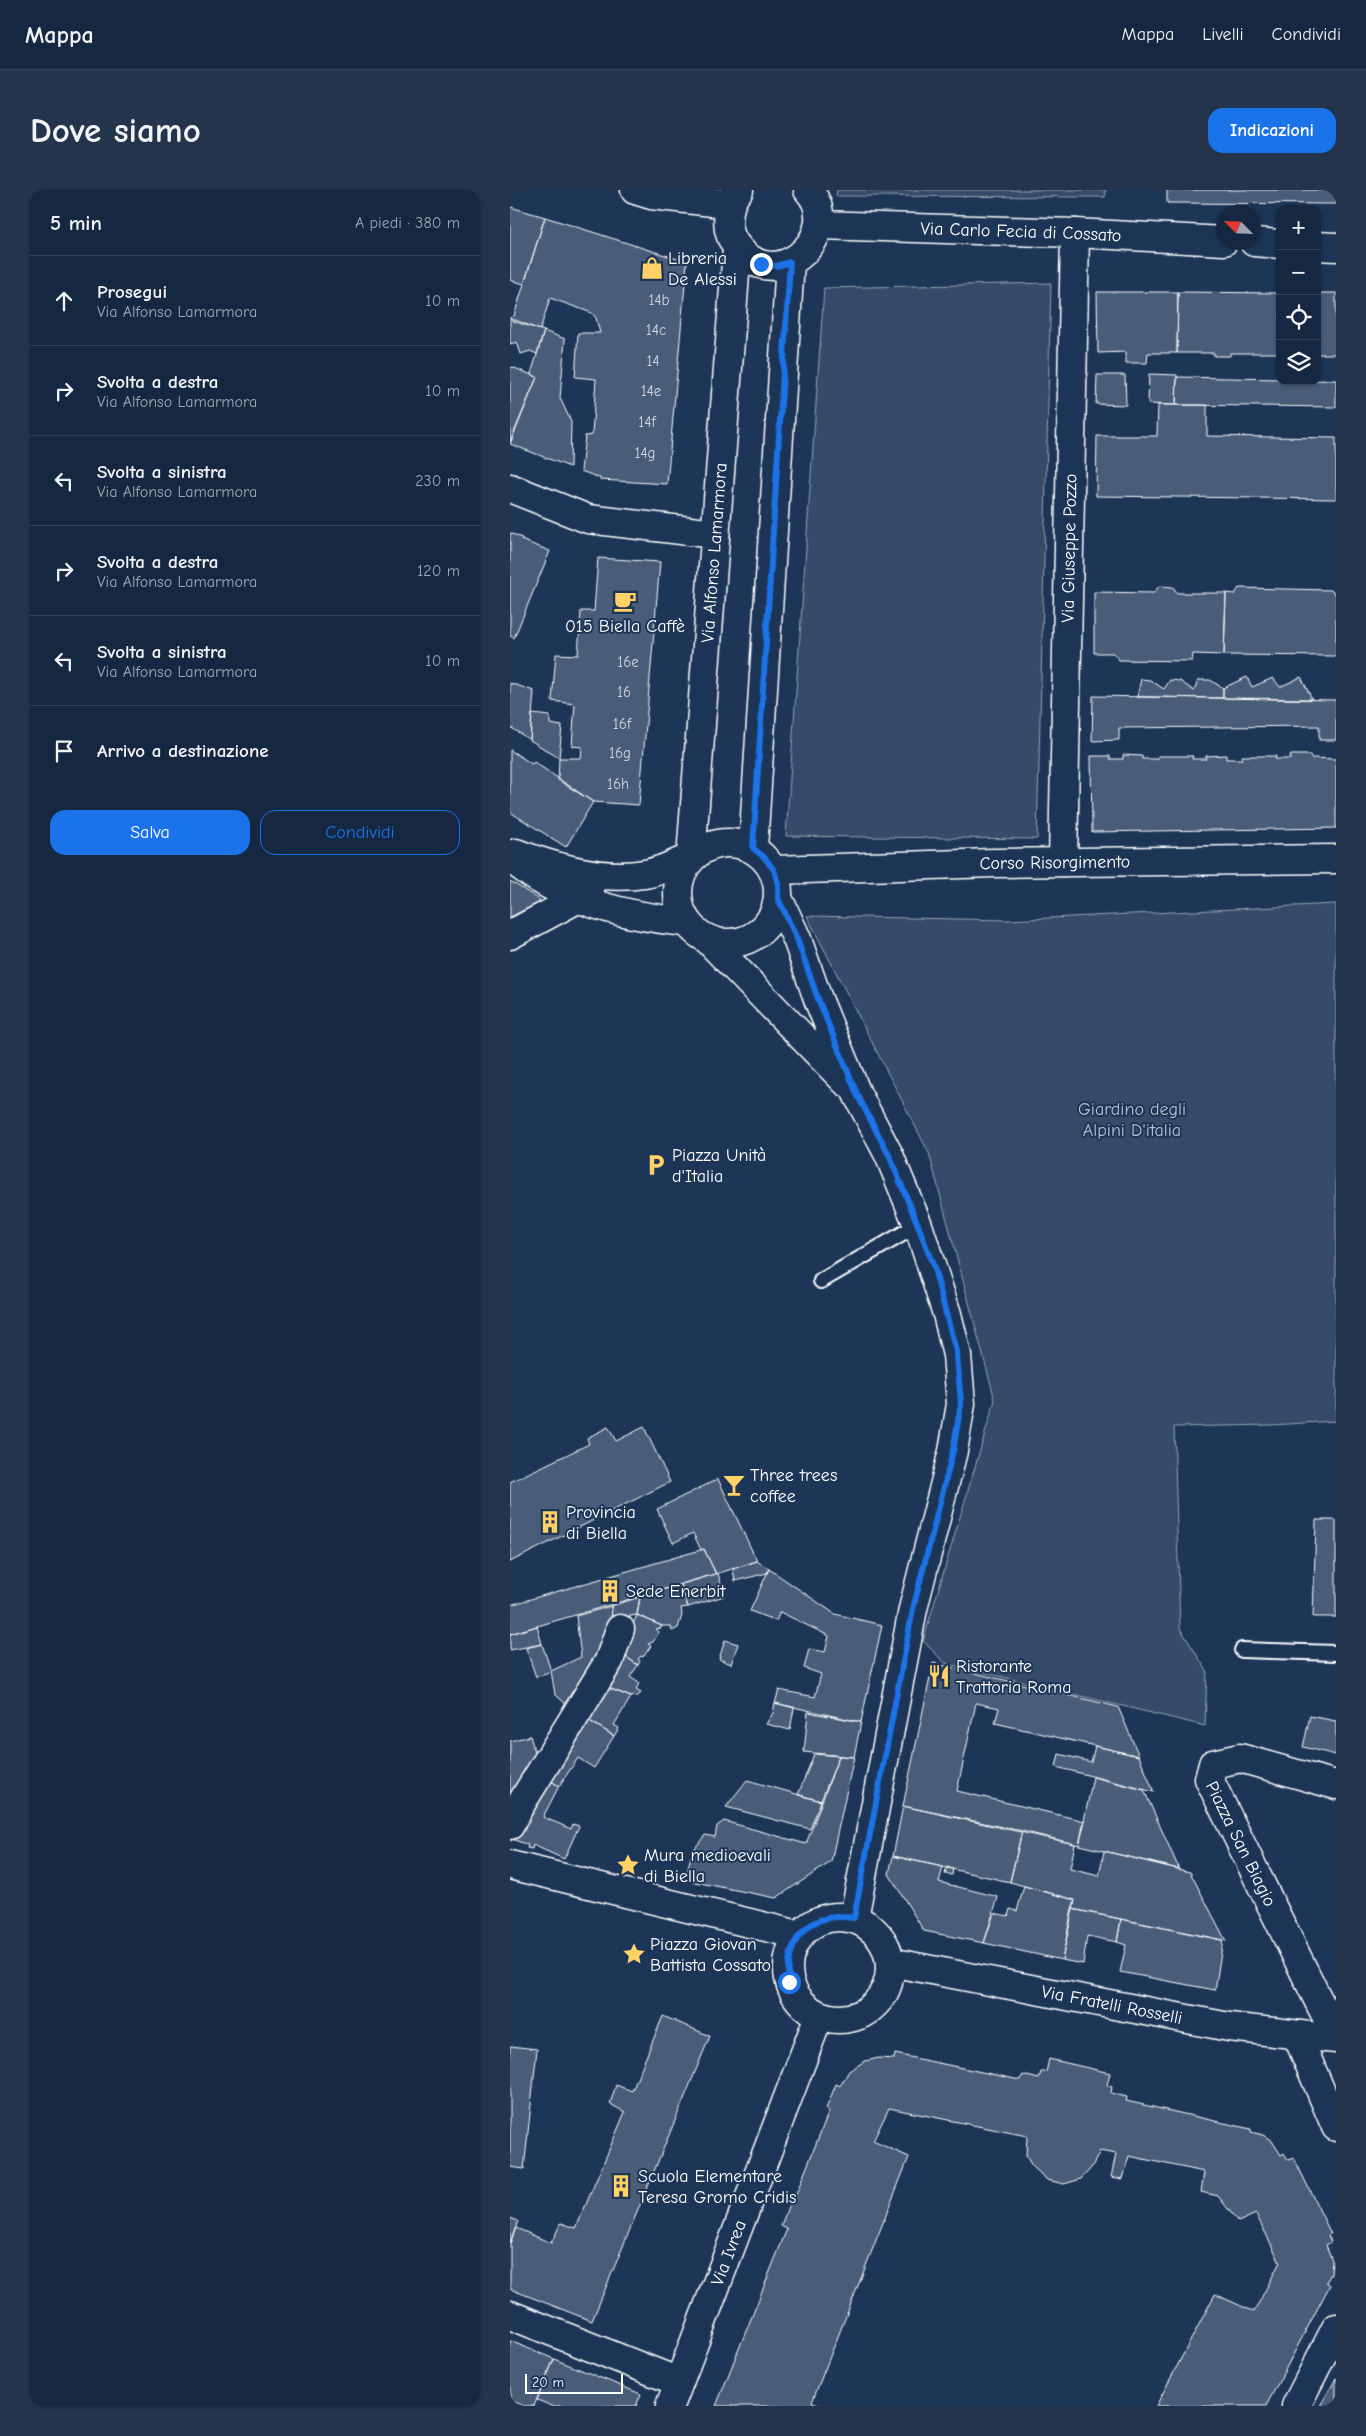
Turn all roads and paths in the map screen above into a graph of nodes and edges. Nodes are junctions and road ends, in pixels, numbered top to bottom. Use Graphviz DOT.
graph roads {
  1 [pos="635,190"];
  2 [pos="810,191"];
  3 [pos="735,197"];
  4 [pos="818,225"];
  5 [pos="1074,233"];
  6 [pos="1216,241"];
  7 [pos="1261,243"];
  8 [pos="1276,244"];
  9 [pos="1321,246"];
  10 [pos="1336,246"];
  11 [pos="737,248"];
  12 [pos="790,262"];
  13 [pos="510,488"];
  14 [pos="715,534"];
  15 [pos="753,848"];
  16 [pos="510,851"];
  17 [pos="510,857"];
  18 [pos="691,857"];
  19 [pos="1336,860"];
  20 [pos="1063,862"];
  21 [pos="774,870"];
  22 [pos="619,876"];
  23 [pos="578,898"];
  24 [pos="778,898"];
  25 [pos="686,922"];
  26 [pos="510,935"];
  27 [pos="707,939"];
  28 [pos="857,1094"];
  29 [pos="918,1225"];
  30 [pos="821,1281"];
  31 [pos="620,1629"];
  32 [pos="1242,1650"];
  33 [pos="1336,1653"];
  34 [pos="1336,1785"];
  35 [pos="510,1825"];
  36 [pos="510,1865"];
  37 [pos="854,1918"];
  38 [pos="799,1935"];
  39 [pos="890,1962"];
  40 [pos="819,2016"];
  41 [pos="1296,2035"];
  42 [pos="1336,2038"];
  43 [pos="1336,2127"];
  44 [pos="510,2315"];
  45 [pos="1336,2328"];
  46 [pos="674,2394"];
  47 [pos="1296,2406"];
  1 -- 3 [label="street"];
  2 -- 4 [label="street"];
  3 -- 11 [label="street, Via Alfonso Lamarmora"];
  4 -- 5 [label="street, Via Carlo Fecia di Cossato"];
  4 -- 12 [label="street"];
  5 -- 6 [label="street, Via Carlo Fecia di Cossato"];
  5 -- 20 [label="street, Via Giuseppe Pozzo"];
  7 -- 8 [label="street"];
  9 -- 10 [label="street"];
  11 -- 12 [label="street"];
  11 -- 14 [label="street, Via Alfonso Lamarmora"];
  12 -- 15 [label="street"];
  13 -- 14 [label="street"];
  14 -- 18 [label="street, Via Alfonso Lamarmora"];
  15 -- 18 [label="street"];
  15 -- 21 [label="street"];
  16 -- 22 [label="street"];
  17 -- 23 [label="street"];
  18 -- 22 [label="street"];
  18 -- 25 [label="street, Via Alfonso Lamarmora"];
  19 -- 20 [label="street, Corso Risorgimento"];
  20 -- 21 [label="street, Corso Risorgimento"];
  21 -- 24 [label="street"];
  22 -- 23 [label="street"];
  23 -- 25 [label="street"];
  23 -- 26 [label="street"];
  24 -- 27 [label="street"];
  24 -- 28 [label="street"];
  25 -- 27 [label="street"];
  27 -- 28 [label="street"];
  28 -- 29 [label="street"];
  29 -- 30 [label="lane"];
  29 -- 37 [label="street"];
  31 -- 35 [label="street"];
  32 -- 33 [label="lane"];
  34 -- 42 [label="street, Piazza San Biagio"];
  36 -- 38 [label="street"];
  37 -- 38 [label="street"];
  37 -- 39 [label="street"];
  38 -- 40 [label="street"];
  39 -- 40 [label="street"];
  39 -- 41 [label="street, Via Fratelli Rosselli"];
  40 -- 46 [label="street, Via Ivrea"];
  41 -- 42 [label="street, Via Fratelli Rosselli"];
  41 -- 43 [label="street"];
  44 -- 46 [label="street"];
  45 -- 47 [label="street"];
}
